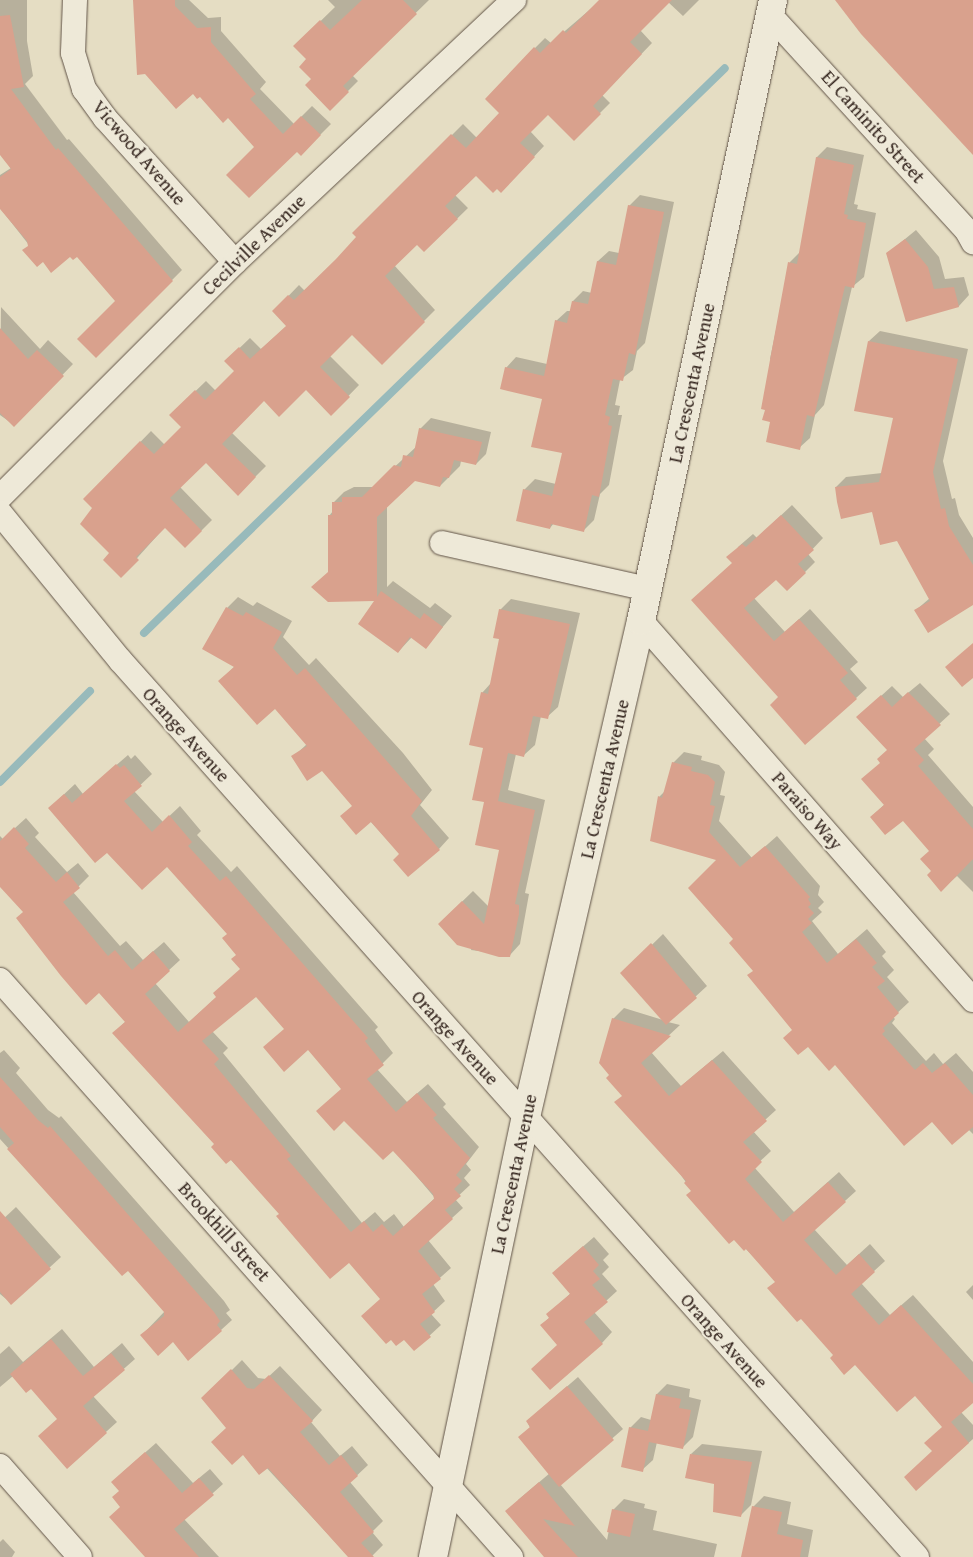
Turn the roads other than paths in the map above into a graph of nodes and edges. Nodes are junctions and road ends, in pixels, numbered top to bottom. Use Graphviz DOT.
graph roads {
  1 [pos="76,0"];
  2 [pos="514,0"];
  3 [pos="772,7"];
  4 [pos="973,242"];
  5 [pos="235,262"];
  6 [pos="0,497"];
  7 [pos="0,513"];
  8 [pos="442,543"];
  9 [pos="648,589"];
  10 [pos="641,621"];
  11 [pos="0,980"];
  12 [pos="973,1000"];
  13 [pos="526,1117"];
  14 [pos="0,1466"];
  15 [pos="448,1483"];
  16 [pos="80,1557"];
  17 [pos="433,1557"];
  18 [pos="511,1557"];
  19 [pos="917,1557"];
  1 -- 5 [label="street, Vicwood Avenue"];
  2 -- 5 [label="street, Cecilville Avenue"];
  3 -- 4 [label="street, El Caminito Street"];
  3 -- 9 [label="street, La Crescenta Avenue"];
  5 -- 6 [label="street, Cecilville Avenue"];
  7 -- 13 [label="street, Orange Avenue"];
  8 -- 9 [label="street"];
  9 -- 10 [label="street, La Crescenta Avenue"];
  10 -- 12 [label="street, Paraiso Way"];
  10 -- 13 [label="street, La Crescenta Avenue"];
  11 -- 15 [label="street, Brookhill Street"];
  13 -- 15 [label="street, La Crescenta Avenue"];
  13 -- 19 [label="street, Orange Avenue"];
  14 -- 16 [label="street"];
  15 -- 17 [label="street, La Crescenta Avenue"];
  15 -- 18 [label="street, Brookhill Street"];
}
